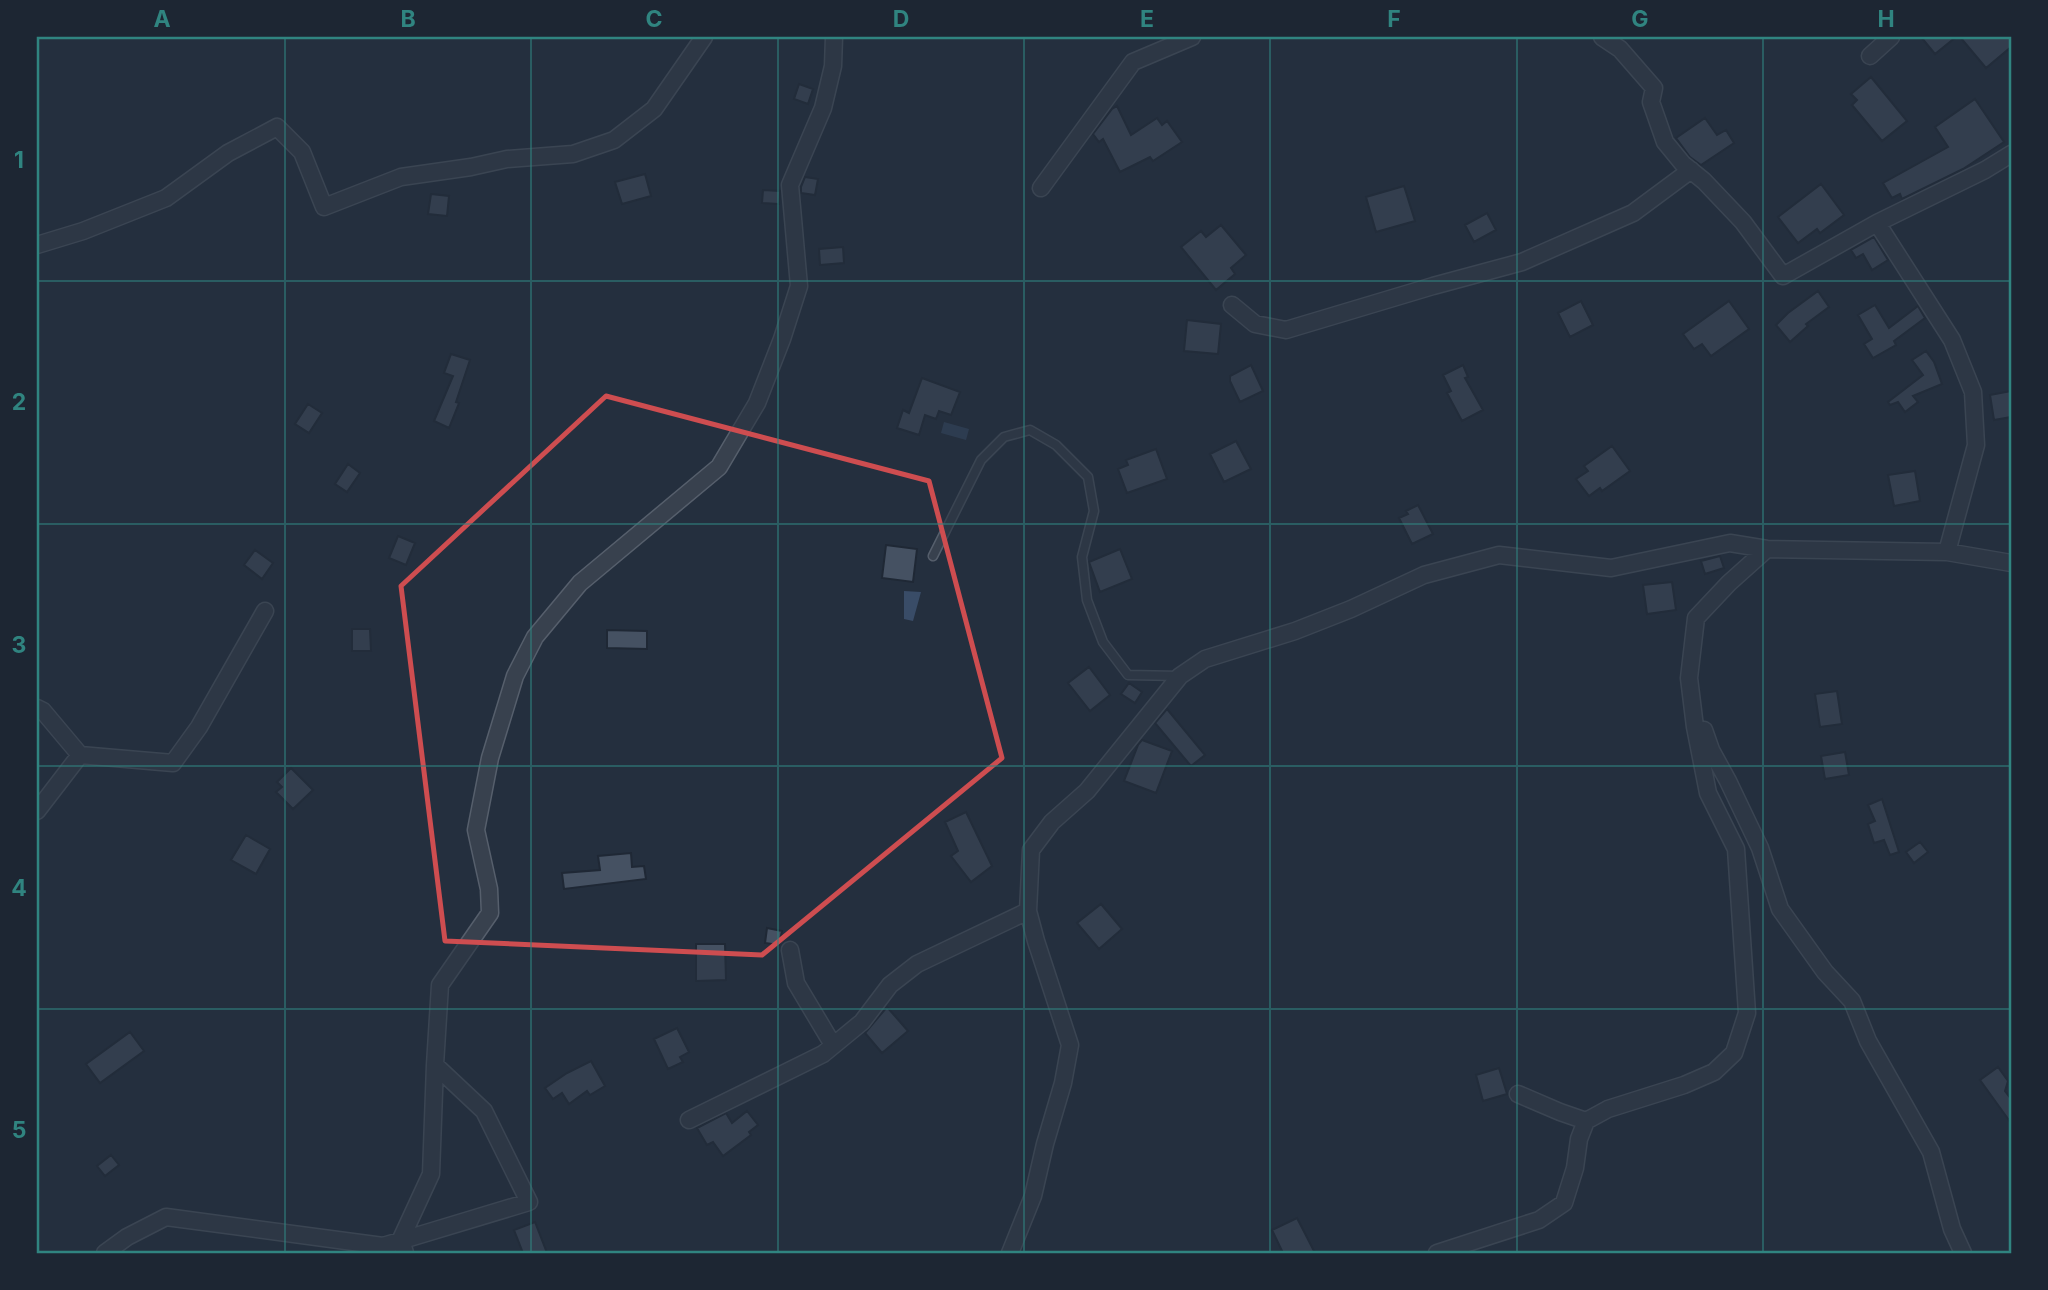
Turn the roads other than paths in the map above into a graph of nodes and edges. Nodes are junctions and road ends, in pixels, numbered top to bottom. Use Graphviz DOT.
graph roads {
  1 [pos="704,37"];
  2 [pos="834,37"];
  3 [pos="1192,37"];
  4 [pos="1602,37"];
  5 [pos="1891,37"];
  6 [pos="1870,56"];
  7 [pos="2011,154"];
  8 [pos="1690,170"];
  9 [pos="1041,188"];
  10 [pos="1877,223"];
  11 [pos="37,245"];
  12 [pos="1232,305"];
  13 [pos="1767,549"];
  14 [pos="1947,552"];
  15 [pos="933,555"];
  16 [pos="2011,563"];
  17 [pos="265,611"];
  18 [pos="1180,676"];
  19 [pos="37,708"];
  20 [pos="1695,727"];
  21 [pos="80,755"];
  22 [pos="37,811"];
  23 [pos="1028,911"];
  24 [pos="790,950"];
  25 [pos="833,1045"];
  26 [pos="435,1065"];
  27 [pos="1518,1094"];
  28 [pos="688,1120"];
  29 [pos="1586,1121"];
  30 [pos="403,1246"];
  31 [pos="105,1253"];
  32 [pos="1010,1253"];
  33 [pos="1437,1253"];
  34 [pos="1963,1253"];
  1 -- 11 [label="street"];
  2 -- 26 [label="street"];
  3 -- 9 [label="street"];
  4 -- 8 [label="street"];
  5 -- 6 [label="street"];
  7 -- 10 [label="street"];
  8 -- 10 [label="street"];
  8 -- 12 [label="street"];
  10 -- 14 [label="street"];
  13 -- 14 [label="street"];
  13 -- 18 [label="street"];
  13 -- 20 [label="street"];
  14 -- 16 [label="street"];
  15 -- 18 [label="lane"];
  17 -- 21 [label="street"];
  18 -- 23 [label="street"];
  19 -- 21 [label="street"];
  20 -- 29 [label="street"];
  20 -- 34 [label="street"];
  21 -- 22 [label="street"];
  23 -- 25 [label="street"];
  23 -- 32 [label="street"];
  24 -- 25 [label="street"];
  25 -- 28 [label="street"];
  26 -- 30 [label="street"];
  26 -- 30 [label="street"];
  27 -- 29 [label="street"];
  29 -- 33 [label="street"];
  30 -- 31 [label="street"];
}
